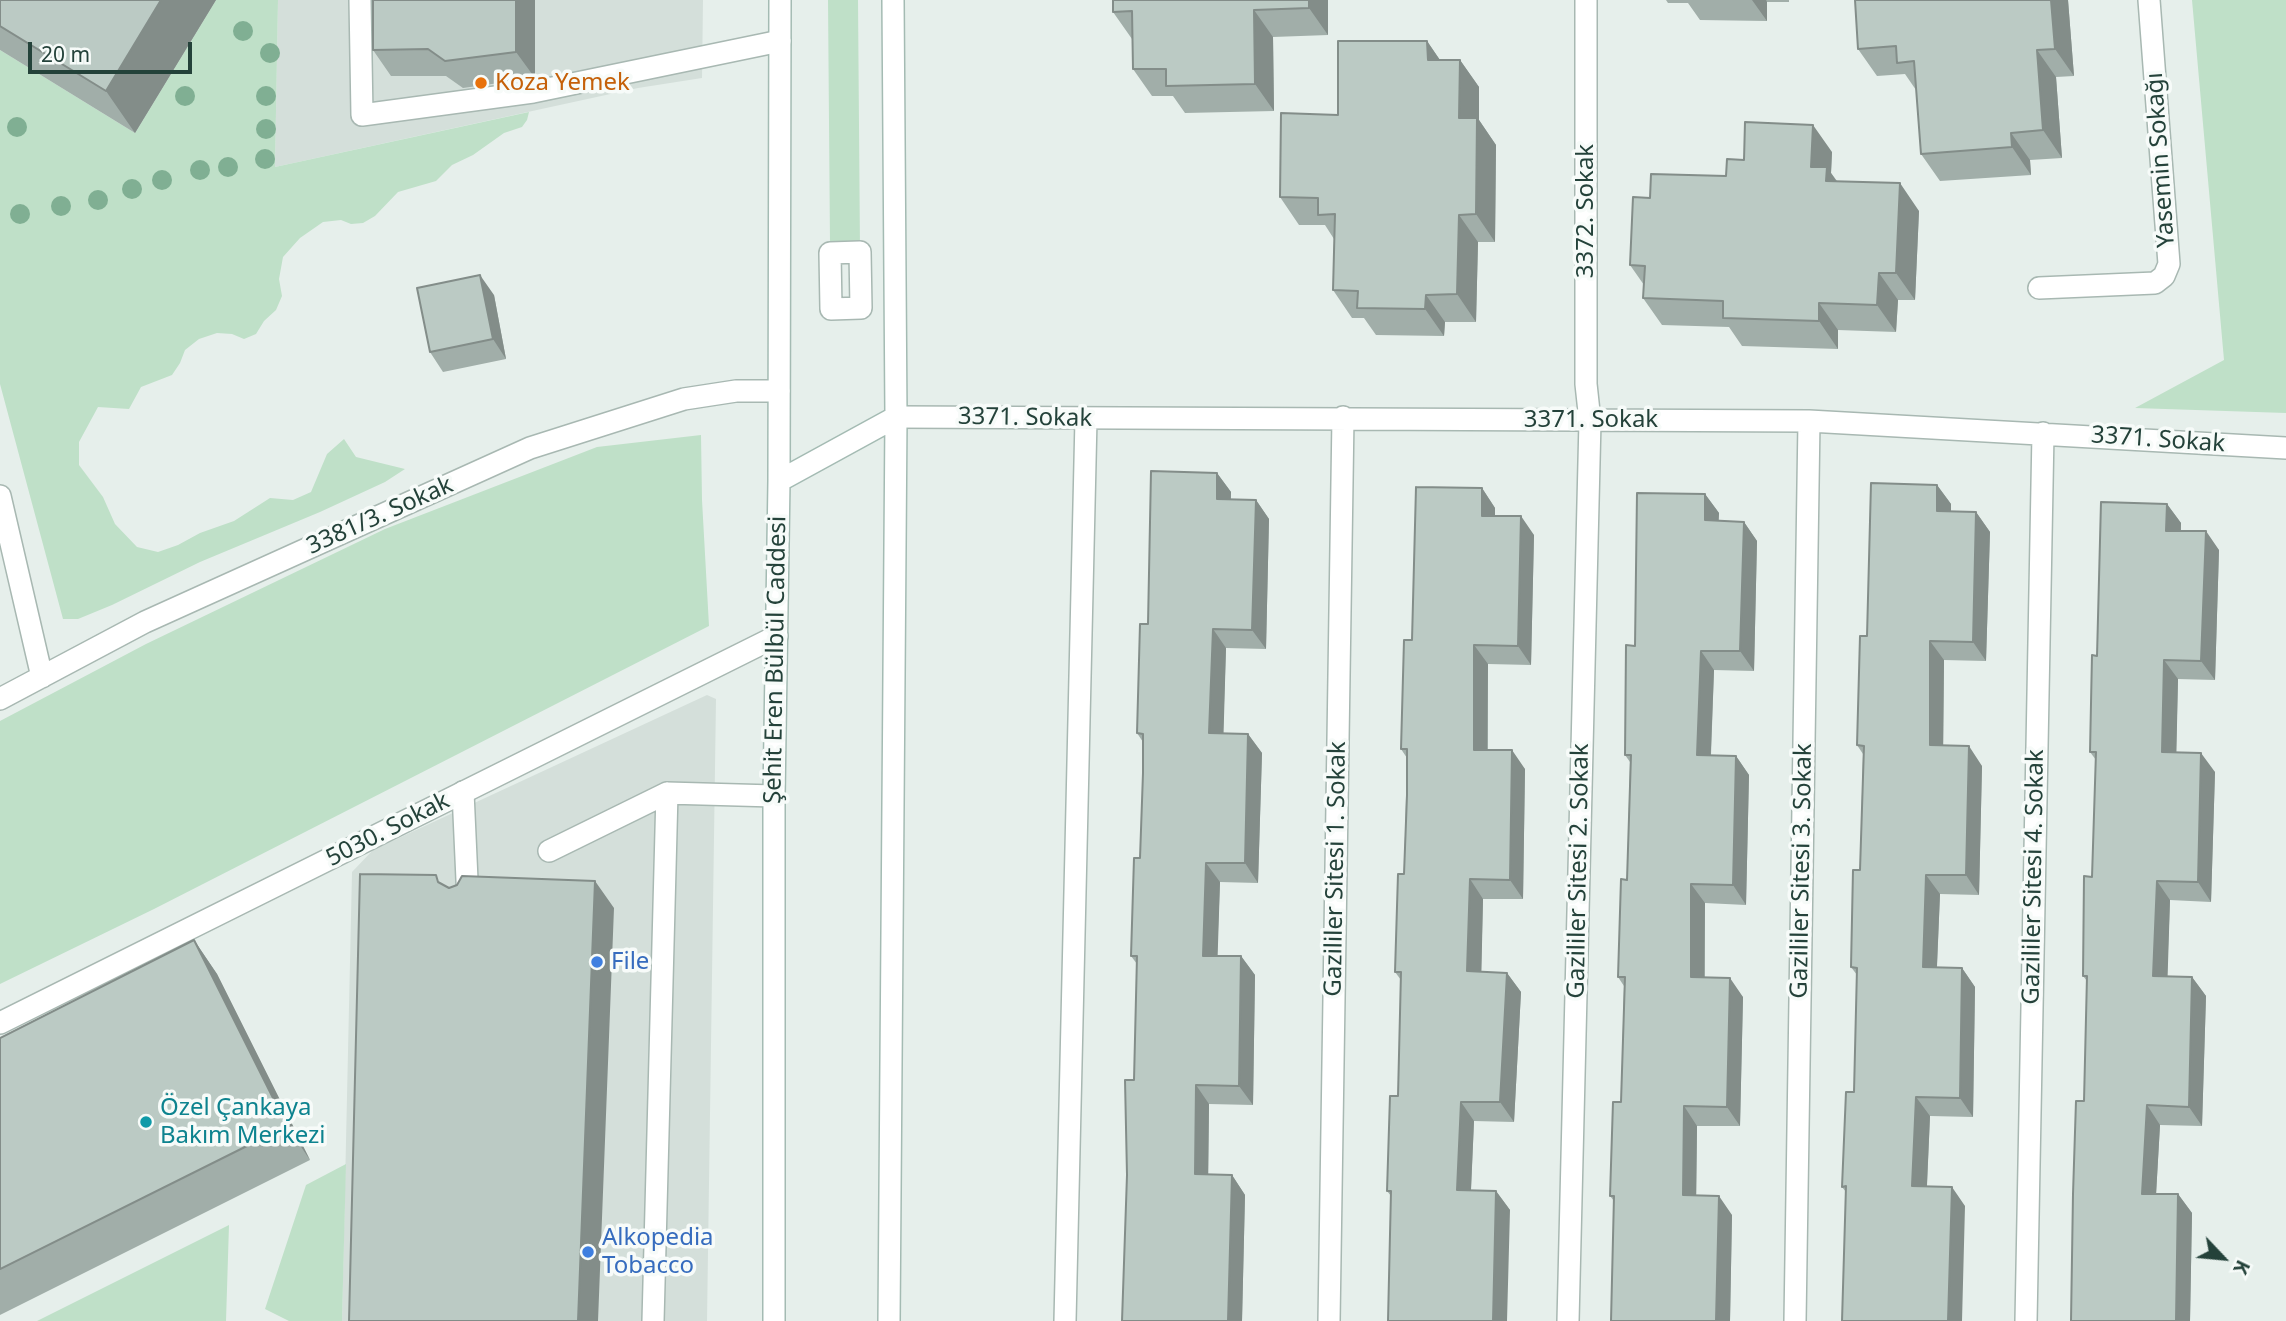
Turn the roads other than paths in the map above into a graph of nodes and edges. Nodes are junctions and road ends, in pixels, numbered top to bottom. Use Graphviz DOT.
graph roads {
  1 [pos="360,0"];
  2 [pos="780,0"];
  3 [pos="893,0"];
  4 [pos="1586,0"];
  5 [pos="2149,0"];
  6 [pos="780,41"];
  7 [pos="2039,288"];
  8 [pos="779,391"];
  9 [pos="896,416"];
  10 [pos="1343,417"];
  11 [pos="1086,419"];
  12 [pos="1590,421"];
  13 [pos="1810,421"];
  14 [pos="2043,433"];
  15 [pos="2286,448"];
  16 [pos="779,481"];
  17 [pos="0,496"];
  18 [pos="777,636"];
  19 [pos="42,677"];
  20 [pos="0,699"];
  21 [pos="463,792"];
  22 [pos="667,793"];
  23 [pos="774,796"];
  24 [pos="549,851"];
  25 [pos="468,902"];
  26 [pos="0,1024"];
  27 [pos="653,1321"];
  28 [pos="774,1321"];
  29 [pos="889,1321"];
  30 [pos="1065,1321"];
  31 [pos="1329,1321"];
  32 [pos="1568,1321"];
  33 [pos="1795,1321"];
  34 [pos="2026,1321"];
  1 -- 6 [label="street"];
  2 -- 6 [label="street, Şehit Eren Bülbül Caddesi"];
  3 -- 9 [label="street"];
  4 -- 12 [label="street, 3372. Sokak"];
  5 -- 7 [label="street, Yasemin Sokağı"];
  6 -- 8 [label="street, Şehit Eren Bülbül Caddesi"];
  8 -- 16 [label="street, Şehit Eren Bülbül Caddesi"];
  8 -- 19 [label="street, 3381/3. Sokak"];
  9 -- 11 [label="street, 3371. Sokak"];
  9 -- 16 [label="street"];
  9 -- 29 [label="street"];
  10 -- 11 [label="street, 3371. Sokak"];
  10 -- 12 [label="street, 3371. Sokak"];
  10 -- 31 [label="street, Gazililer Sitesi 1. Sokak"];
  11 -- 30 [label="street"];
  12 -- 13 [label="street, 3371. Sokak"];
  12 -- 32 [label="street, Gazililer Sitesi 2. Sokak"];
  13 -- 14 [label="street, 3371. Sokak"];
  13 -- 33 [label="street, Gazililer Sitesi 3. Sokak"];
  14 -- 15 [label="street, 3371. Sokak"];
  14 -- 34 [label="street, Gazililer Sitesi 4. Sokak"];
  16 -- 18 [label="street, Şehit Eren Bülbül Caddesi"];
  17 -- 19 [label="street"];
  18 -- 21 [label="street, 5030. Sokak"];
  18 -- 23 [label="street, Şehit Eren Bülbül Caddesi"];
  19 -- 20 [label="street, 3381/3. Sokak"];
  21 -- 25 [label="street"];
  21 -- 26 [label="street, 5030. Sokak"];
  22 -- 23 [label="street"];
  22 -- 24 [label="street"];
  22 -- 27 [label="street"];
  23 -- 28 [label="street, Şehit Eren Bülbül Caddesi"];
}
